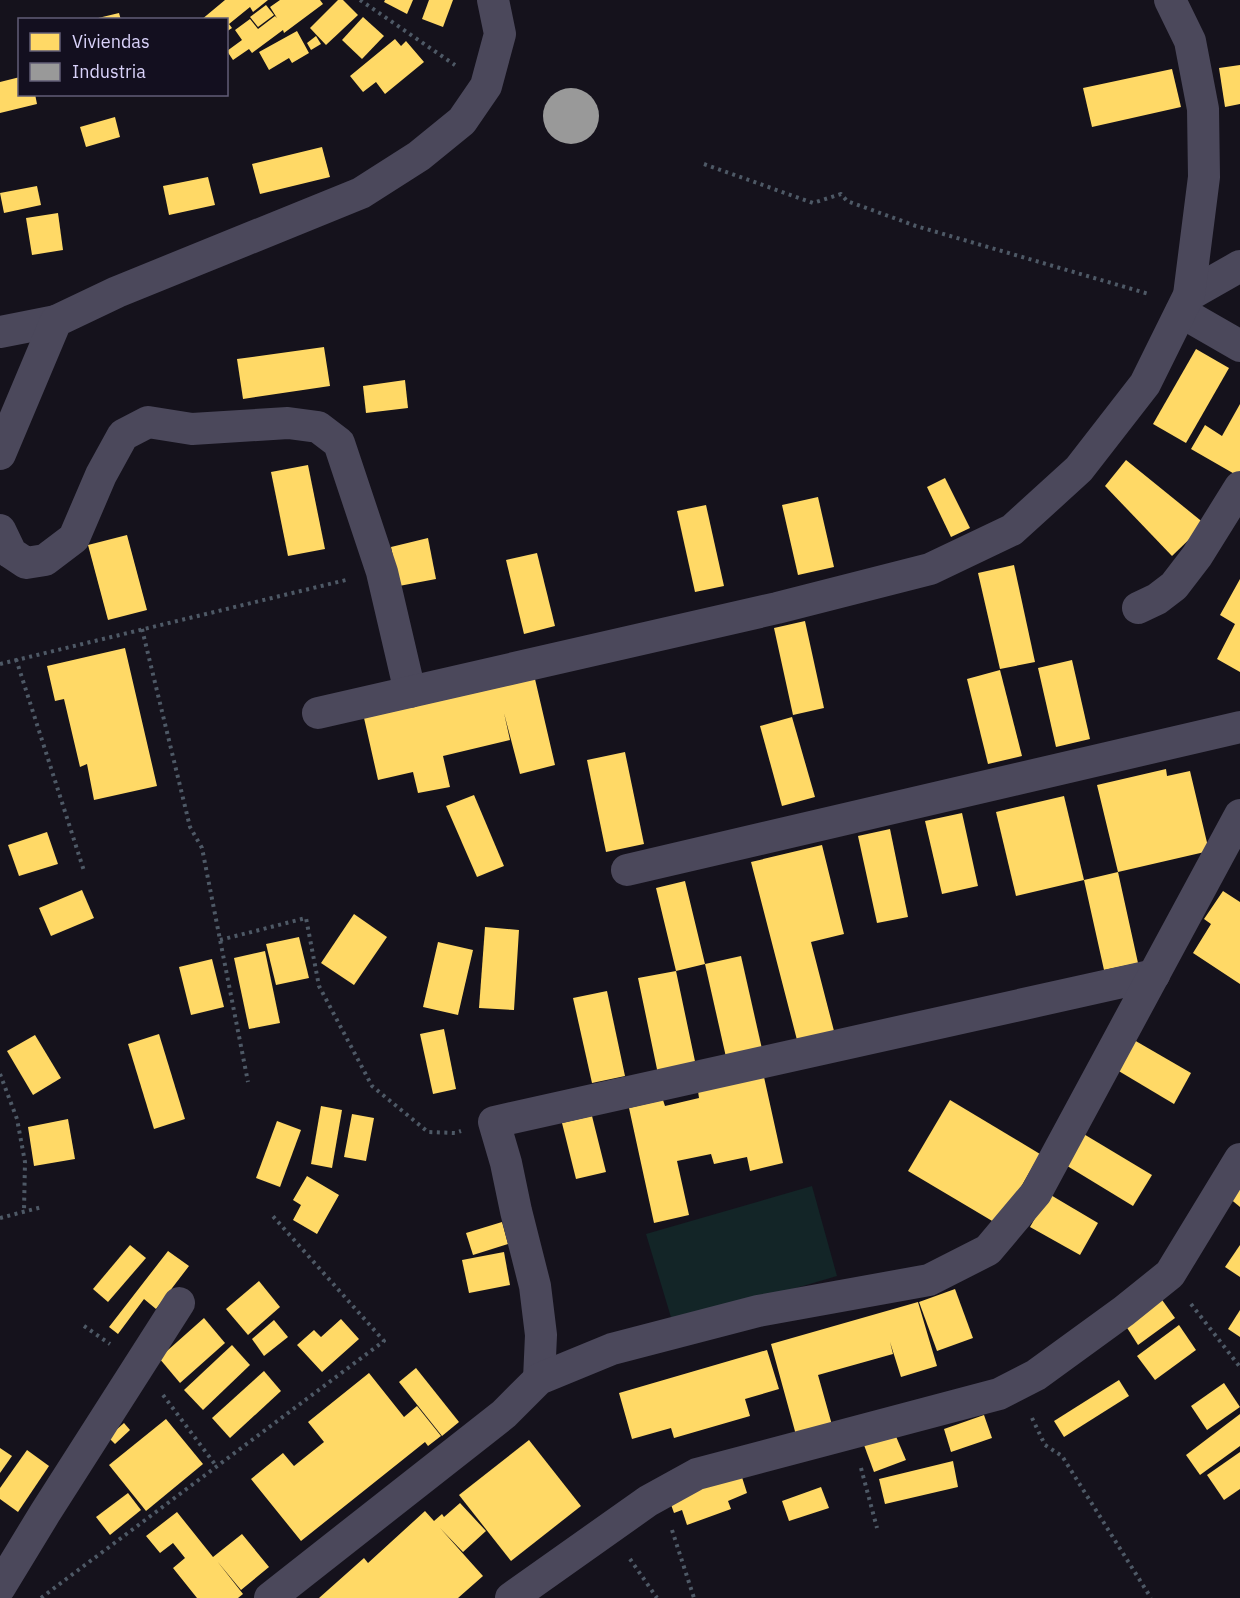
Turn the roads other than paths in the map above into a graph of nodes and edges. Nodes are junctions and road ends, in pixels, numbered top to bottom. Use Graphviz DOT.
graph roads {
  1 [pos="492,0"];
  2 [pos="1170,0"];
  3 [pos="1240,266"];
  4 [pos="1185,304"];
  5 [pos="56,321"];
  6 [pos="0,332"];
  7 [pos="1240,346"];
  8 [pos="0,454"];
  9 [pos="1240,487"];
  10 [pos="0,530"];
  11 [pos="1138,608"];
  12 [pos="410,692"];
  13 [pos="318,714"];
  14 [pos="1240,728"];
  15 [pos="1240,815"];
  16 [pos="627,870"];
  17 [pos="1154,975"];
  18 [pos="1240,1159"];
  19 [pos="179,1303"];
  20 [pos="539,1379"];
  21 [pos="0,1587"];
  22 [pos="270,1598"];
  23 [pos="511,1598"];
  1 -- 5 [label="street"];
  2 -- 4 [label="street"];
  3 -- 4 [label="street"];
  4 -- 7 [label="street"];
  4 -- 12 [label="street"];
  5 -- 6 [label="street"];
  5 -- 8 [label="street"];
  9 -- 11 [label="street"];
  10 -- 12 [label="street"];
  12 -- 13 [label="street"];
  14 -- 16 [label="street"];
  15 -- 17 [label="street"];
  17 -- 20 [label="street"];
  17 -- 20 [label="street"];
  18 -- 23 [label="street"];
  19 -- 21 [label="street"];
  20 -- 22 [label="street"];
}
